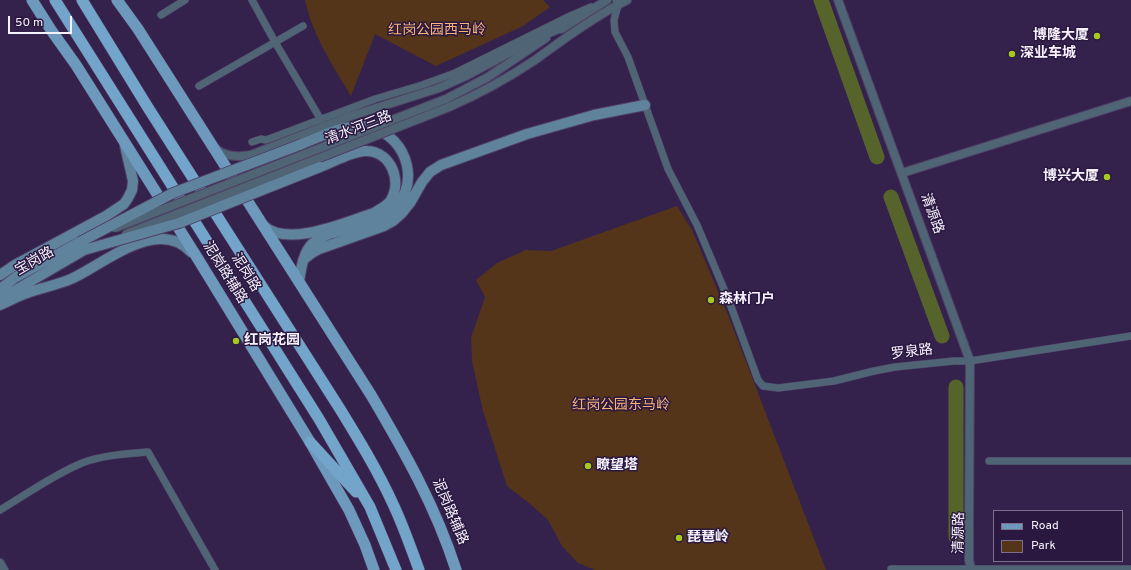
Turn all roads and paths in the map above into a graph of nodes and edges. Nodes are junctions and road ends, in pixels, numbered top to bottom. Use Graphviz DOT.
graph roads {
  1 [pos="32,0"];
  2 [pos="55,0"];
  3 [pos="82,0"];
  4 [pos="117,0"];
  5 [pos="185,0"];
  6 [pos="252,0"];
  7 [pos="627,0"];
  8 [pos="838,0"];
  9 [pos="843,0"];
  10 [pos="605,1"];
  11 [pos="617,2"];
  12 [pos="161,15"];
  13 [pos="303,26"];
  14 [pos="565,26"];
  15 [pos="275,42"];
  16 [pos="199,86"];
  17 [pos="1131,101"];
  18 [pos="645,105"];
  19 [pos="1113,106"];
  20 [pos="1131,107"];
  21 [pos="322,120"];
  22 [pos="252,142"];
  23 [pos="124,144"];
  24 [pos="212,147"];
  25 [pos="904,172"];
  26 [pos="262,224"];
  27 [pos="82,246"];
  28 [pos="198,259"];
  29 [pos="304,259"];
  30 [pos="0,275"];
  31 [pos="299,282"];
  32 [pos="0,289"];
  33 [pos="0,299"];
  34 [pos="0,305"];
  35 [pos="1131,336"];
  36 [pos="972,360"];
  37 [pos="310,442"];
  38 [pos="989,461"];
  39 [pos="1131,461"];
  40 [pos="370,507"];
  41 [pos="0,510"];
  42 [pos="0,563"];
  43 [pos="891,569"];
  44 [pos="971,569"];
  45 [pos="1131,569"];
  46 [pos="4,570"];
  47 [pos="215,570"];
  48 [pos="374,570"];
  49 [pos="396,570"];
  50 [pos="419,570"];
  51 [pos="456,570"];
  1 -- 23 [label="main road, 泥岗路辅路"];
  2 -- 40 [label="highway, 泥岗路"];
  3 -- 50 [label="highway, 泥岗路"];
  4 -- 24 [label="main road, 泥岗路辅路"];
  5 -- 12 [label="street"];
  6 -- 15 [label="street"];
  7 -- 11 [label="street, 清水河三路"];
  8 -- 25 [label="street, 清源路"];
  9 -- 25 [label="street, 清源路"];
  10 -- 14 [label="street, 清水河三路"];
  10 -- 21 [label="street"];
  11 -- 18 [label="street"];
  11 -- 27 [label="street, 清水河三路, bridge"];
  13 -- 15 [label="street"];
  14 -- 24 [label="street"];
  14 -- 27 [label="street, 清水河三路, bridge"];
  15 -- 16 [label="street"];
  15 -- 21 [label="street"];
  17 -- 19 [label="street"];
  18 -- 29 [label="main road"];
  18 -- 36 [label="street, 罗泉路"];
  19 -- 20 [label="street"];
  19 -- 25 [label="street"];
  21 -- 22 [label="street"];
  23 -- 28 [label="main road, 泥岗路辅路"];
  23 -- 30 [label="main road"];
  24 -- 26 [label="main road, 泥岗路辅路"];
  25 -- 36 [label="street, 清源路"];
  26 -- 27 [label="main road, bridge"];
  26 -- 31 [label="main road, 泥岗路辅路"];
  27 -- 29 [label="main road, bridge"];
  27 -- 32 [label="main road, 宝岗路"];
  27 -- 33 [label="main road, 宝岗路"];
  28 -- 34 [label="main road"];
  28 -- 37 [label="main road, 泥岗路辅路"];
  29 -- 31 [label="main road"];
  31 -- 51 [label="main road, 泥岗路辅路"];
  35 -- 36 [label="street, 罗泉路"];
  36 -- 44 [label="street, 清源路"];
  37 -- 40 [label="highway"];
  37 -- 48 [label="main road, 泥岗路辅路"];
  38 -- 39 [label="street"];
  40 -- 49 [label="highway, 泥岗路"];
  41 -- 47 [label="street"];
  42 -- 46 [label="street"];
  43 -- 44 [label="street"];
  44 -- 45 [label="street"];
}
